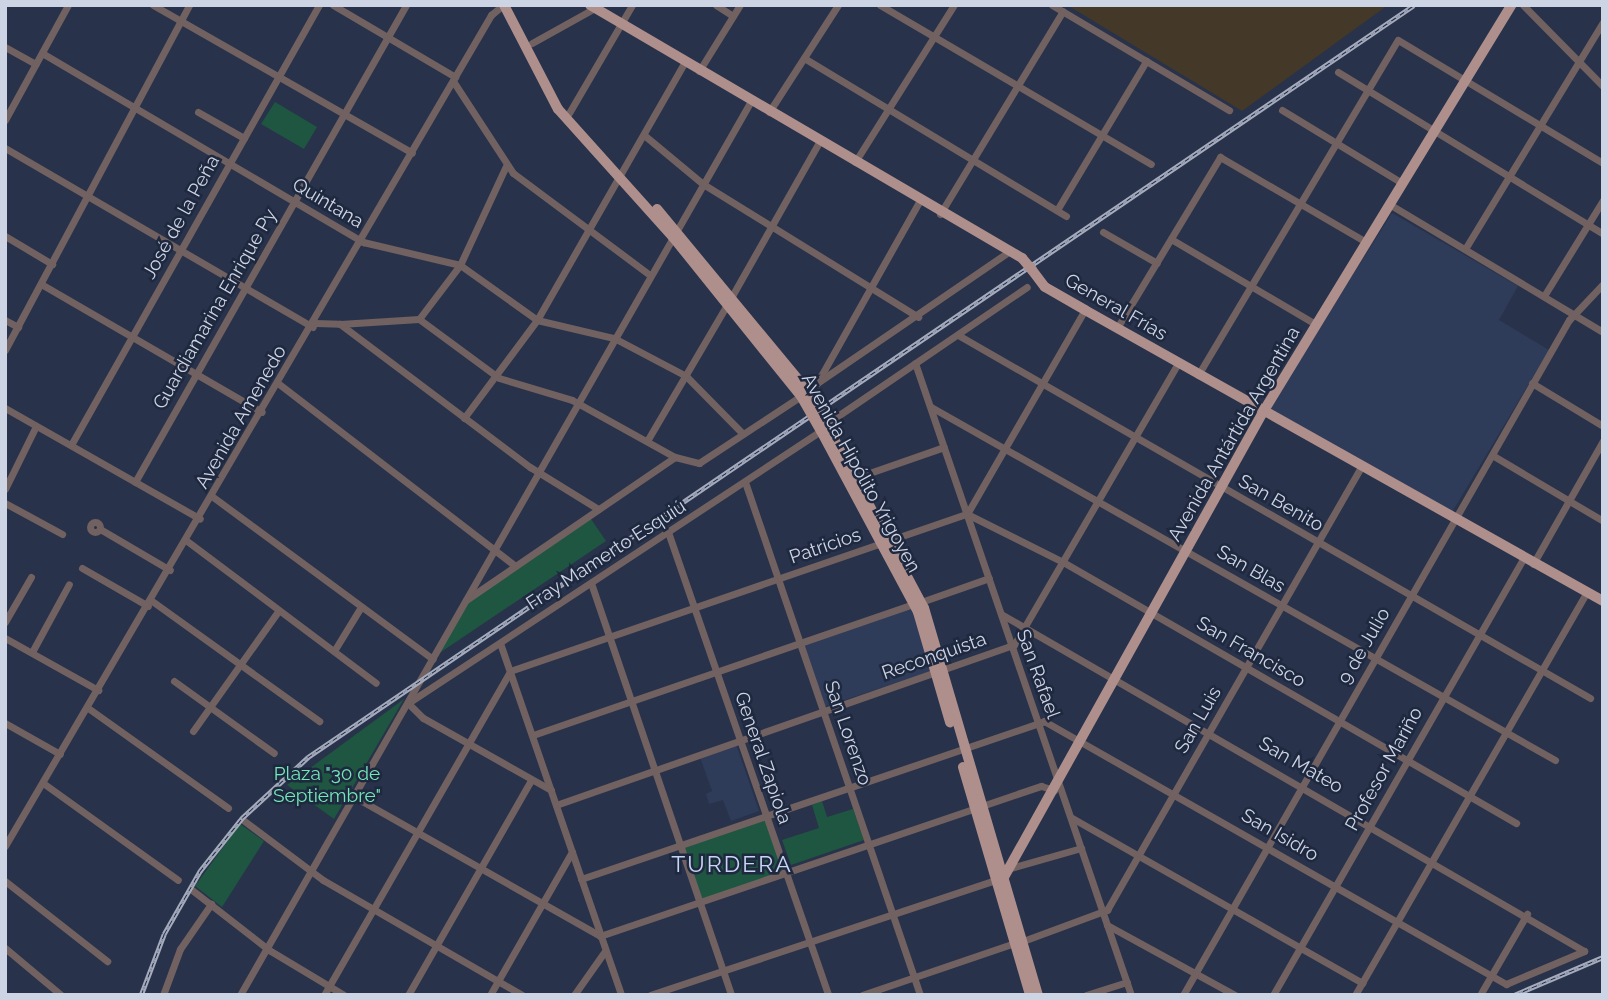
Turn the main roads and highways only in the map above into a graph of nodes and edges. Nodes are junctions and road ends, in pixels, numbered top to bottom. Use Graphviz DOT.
graph roads {
  1 [pos="504,5"];
  2 [pos="513,5"];
  3 [pos="1511,5"];
  4 [pos="592,7"];
  5 [pos="622,175"];
  6 [pos="1263,412"];
  7 [pos="823,427"];
  8 [pos="884,542"];
  9 [pos="1603,601"];
  10 [pos="1000,881"];
  11 [pos="1019,942"];
  12 [pos="1030,995"];
  13 [pos="1038,995"];
  1 -- 5 [label="main road, Avenida Hipólito Yrigoyen"];
  2 -- 5 [label="main road, Avenida Hipólito Yrigoyen"];
  3 -- 6 [label="main road, Avenida Antártida Argentina"];
  4 -- 6 [label="main road, General Frías, bridge"];
  5 -- 7 [label="main road, Avenida Hipólito Yrigoyen, bridge"];
  6 -- 9 [label="main road, General Frías"];
  6 -- 10 [label="main road, Avenida Antártida Argentina"];
  7 -- 8 [label="main road, Avenida Hipólito Yrigoyen"];
  7 -- 8 [label="main road, Avenida Hipólito Yrigoyen"];
  8 -- 10 [label="main road, Avenida Hipólito Yrigoyen"];
  10 -- 11 [label="main road, Avenida Hipólito Yrigoyen"];
  11 -- 12 [label="main road, Avenida Hipólito Yrigoyen"];
  11 -- 13 [label="main road, Avenida Hipólito Yrigoyen"];
}
